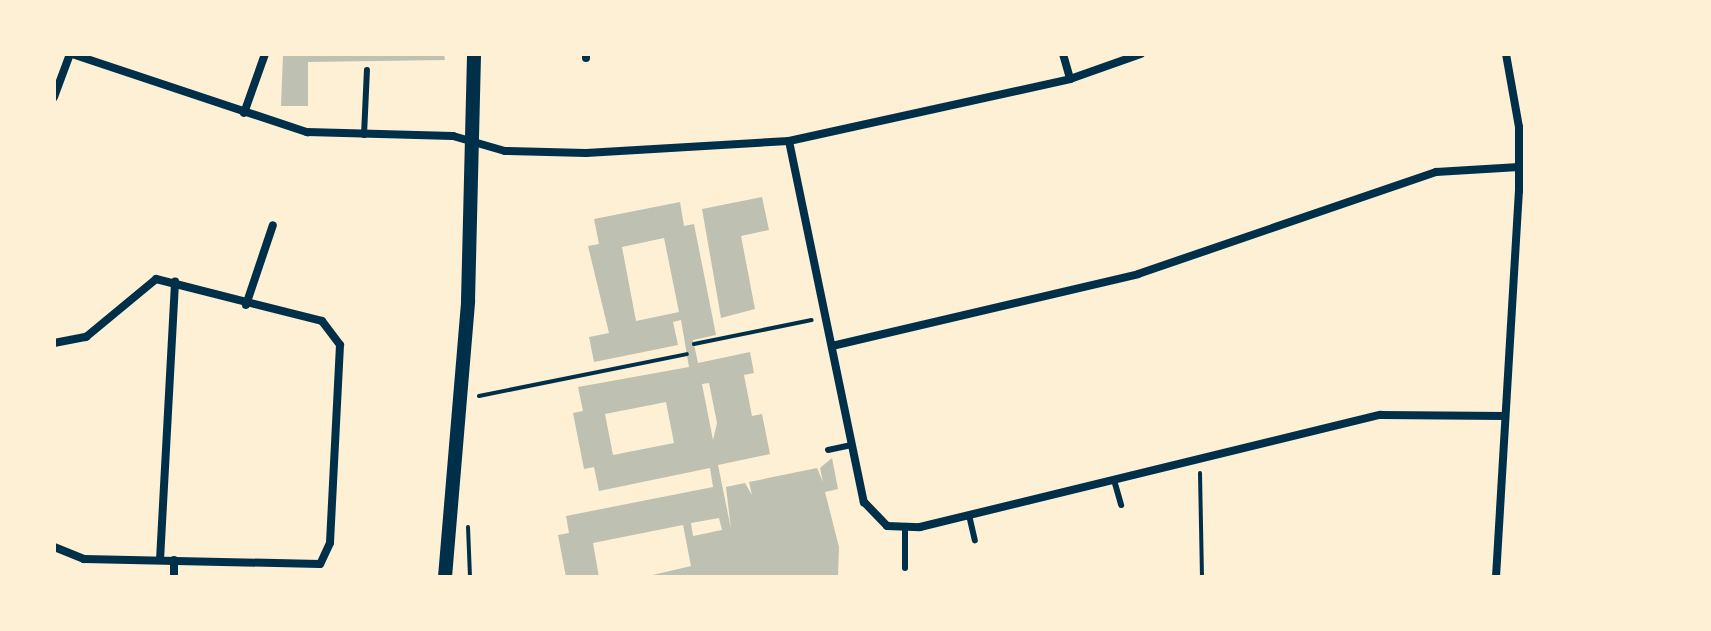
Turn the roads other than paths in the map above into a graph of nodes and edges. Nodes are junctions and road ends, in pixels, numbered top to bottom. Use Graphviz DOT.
graph roads {
  1 [pos="71,54"];
  2 [pos="265,54"];
  3 [pos="474,54"];
  4 [pos="1063,54"];
  5 [pos="1141,54"];
  6 [pos="1506,54"];
  7 [pos="367,70"];
  8 [pos="1070,79"];
  9 [pos="54,97"];
  10 [pos="244,113"];
  11 [pos="364,135"];
  12 [pos="789,141"];
  13 [pos="476,143"];
  14 [pos="1519,167"];
  15 [pos="273,225"];
  16 [pos="175,281"];
  17 [pos="246,305"];
  18 [pos="54,343"];
  19 [pos="832,346"];
  20 [pos="1504,416"];
  21 [pos="851,445"];
  22 [pos="828,450"];
  23 [pos="1114,480"];
  24 [pos="1121,505"];
  25 [pos="969,515"];
  26 [pos="905,529"];
  27 [pos="975,540"];
  28 [pos="54,547"];
  29 [pos="160,560"];
  30 [pos="174,560"];
  31 [pos="905,568"];
  32 [pos="174,577"];
  33 [pos="445,577"];
  34 [pos="1496,577"];
  1 -- 9 [label="street"];
  1 -- 10 [label="street"];
  2 -- 10 [label="street"];
  3 -- 13 [label="street"];
  4 -- 8 [label="street"];
  5 -- 8 [label="street"];
  6 -- 14 [label="street"];
  7 -- 11 [label="lane"];
  8 -- 12 [label="street"];
  10 -- 11 [label="street"];
  11 -- 13 [label="street"];
  12 -- 13 [label="street"];
  12 -- 19 [label="street"];
  13 -- 33 [label="street"];
  14 -- 19 [label="street"];
  14 -- 20 [label="street"];
  15 -- 17 [label="street"];
  16 -- 17 [label="street"];
  16 -- 18 [label="street"];
  16 -- 29 [label="street"];
  17 -- 30 [label="street"];
  19 -- 21 [label="street"];
  20 -- 23 [label="street"];
  20 -- 34 [label="street"];
  21 -- 22 [label="lane"];
  21 -- 26 [label="street"];
  23 -- 24 [label="lane"];
  23 -- 25 [label="street"];
  25 -- 26 [label="street"];
  25 -- 27 [label="lane"];
  26 -- 31 [label="lane"];
  28 -- 29 [label="street"];
  29 -- 30 [label="street"];
  30 -- 32 [label="street"];
}
